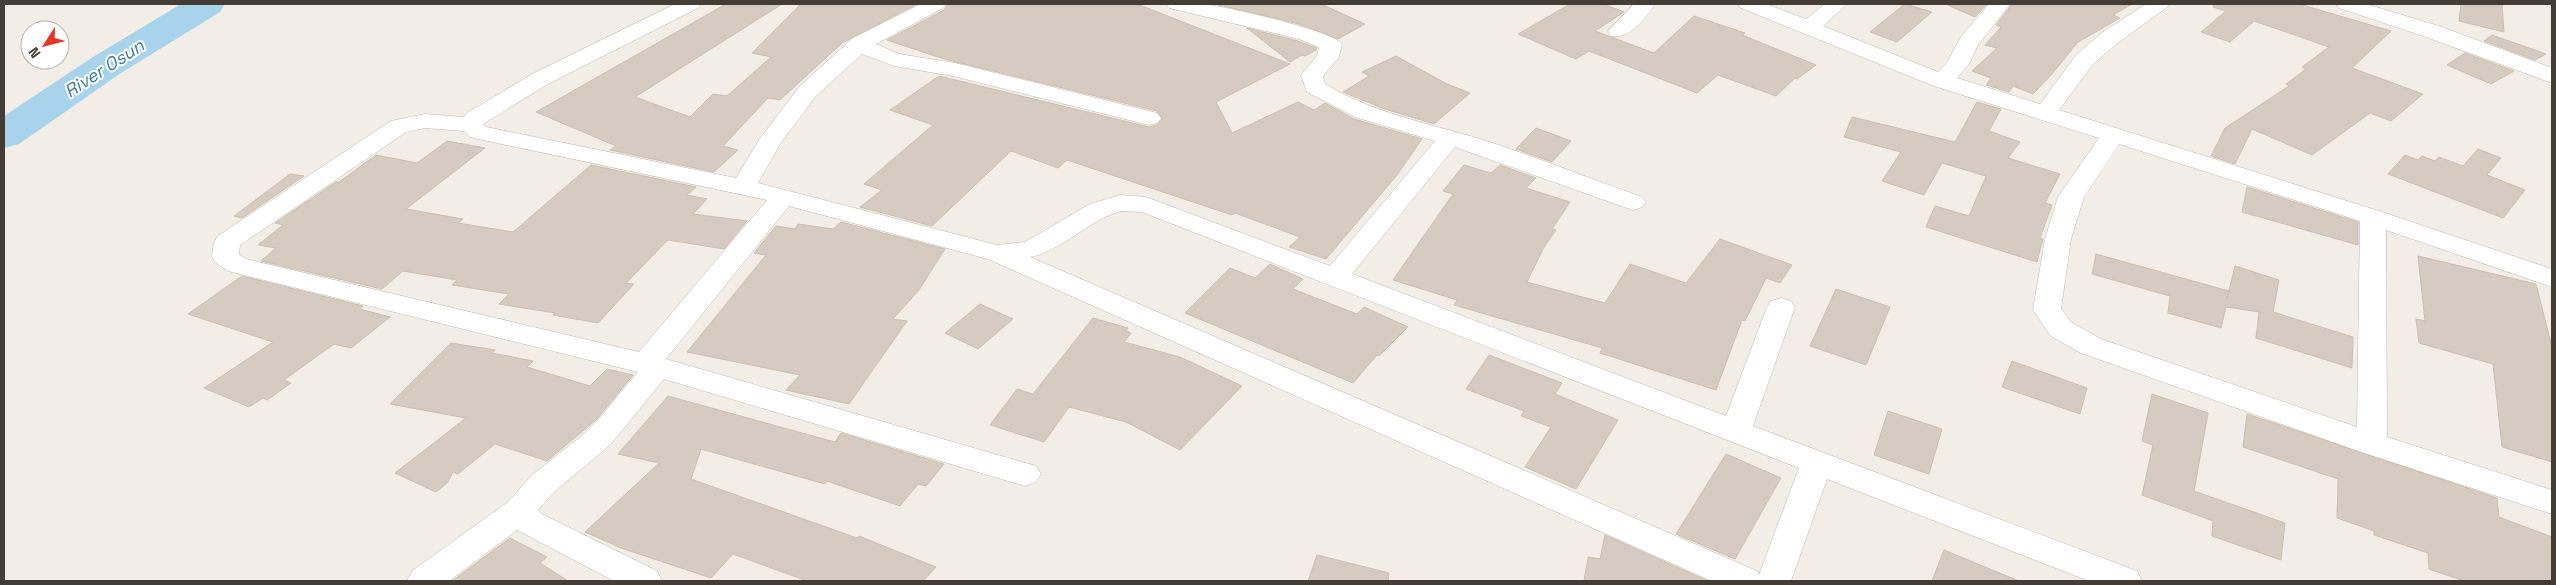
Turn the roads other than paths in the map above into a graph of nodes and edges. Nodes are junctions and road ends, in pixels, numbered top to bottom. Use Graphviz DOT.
graph roads {
  1 [pos="691,4"];
  2 [pos="936,4"];
  3 [pos="1176,4"];
  4 [pos="1645,4"];
  5 [pos="1748,4"];
  6 [pos="1837,4"];
  7 [pos="2000,4"];
  8 [pos="2159,4"];
  9 [pos="2346,4"];
  10 [pos="1808,28"];
  11 [pos="1619,31"];
  12 [pos="861,43"];
  13 [pos="2552,76"];
  14 [pos="1942,81"];
  15 [pos="2044,115"];
  16 [pos="1149,118"];
  17 [pos="471,125"];
  18 [pos="2113,135"];
  19 [pos="1450,138"];
  20 [pos="744,186"];
  21 [pos="784,196"];
  22 [pos="1633,202"];
  23 [pos="2374,217"];
  24 [pos="997,253"];
  25 [pos="1335,277"];
  26 [pos="2552,278"];
  27 [pos="1781,307"];
  28 [pos="652,365"];
  29 [pos="1736,431"];
  30 [pos="2372,444"];
  31 [pos="1817,462"];
  32 [pos="1025,474"];
  33 [pos="2552,502"];
  34 [pos="520,511"];
  35 [pos="424,581"];
  36 [pos="646,581"];
  37 [pos="1745,581"];
  38 [pos="1774,581"];
  39 [pos="2126,581"];
  1 -- 17 [label="street"];
  2 -- 12 [label="street"];
  3 -- 19 [label="street"];
  4 -- 11 [label="street"];
  5 -- 10 [label="street"];
  6 -- 10 [label="street"];
  7 -- 14 [label="street"];
  8 -- 15 [label="street"];
  9 -- 13 [label="street"];
  10 -- 14 [label="street"];
  12 -- 16 [label="street"];
  12 -- 20 [label="street"];
  14 -- 15 [label="street"];
  15 -- 18 [label="street"];
  17 -- 20 [label="street"];
  17 -- 28 [label="street"];
  18 -- 23 [label="street"];
  18 -- 30 [label="street"];
  19 -- 22 [label="street"];
  19 -- 25 [label="street"];
  20 -- 21 [label="street"];
  21 -- 24 [label="street"];
  21 -- 28 [label="street"];
  23 -- 26 [label="street"];
  23 -- 30 [label="street"];
  24 -- 25 [label="street"];
  24 -- 37 [label="street"];
  25 -- 29 [label="street"];
  27 -- 29 [label="street"];
  28 -- 32 [label="street"];
  28 -- 34 [label="street"];
  29 -- 31 [label="street"];
  30 -- 33 [label="street"];
  31 -- 38 [label="street"];
  31 -- 39 [label="street"];
  34 -- 35 [label="street"];
  34 -- 36 [label="street"];
}
